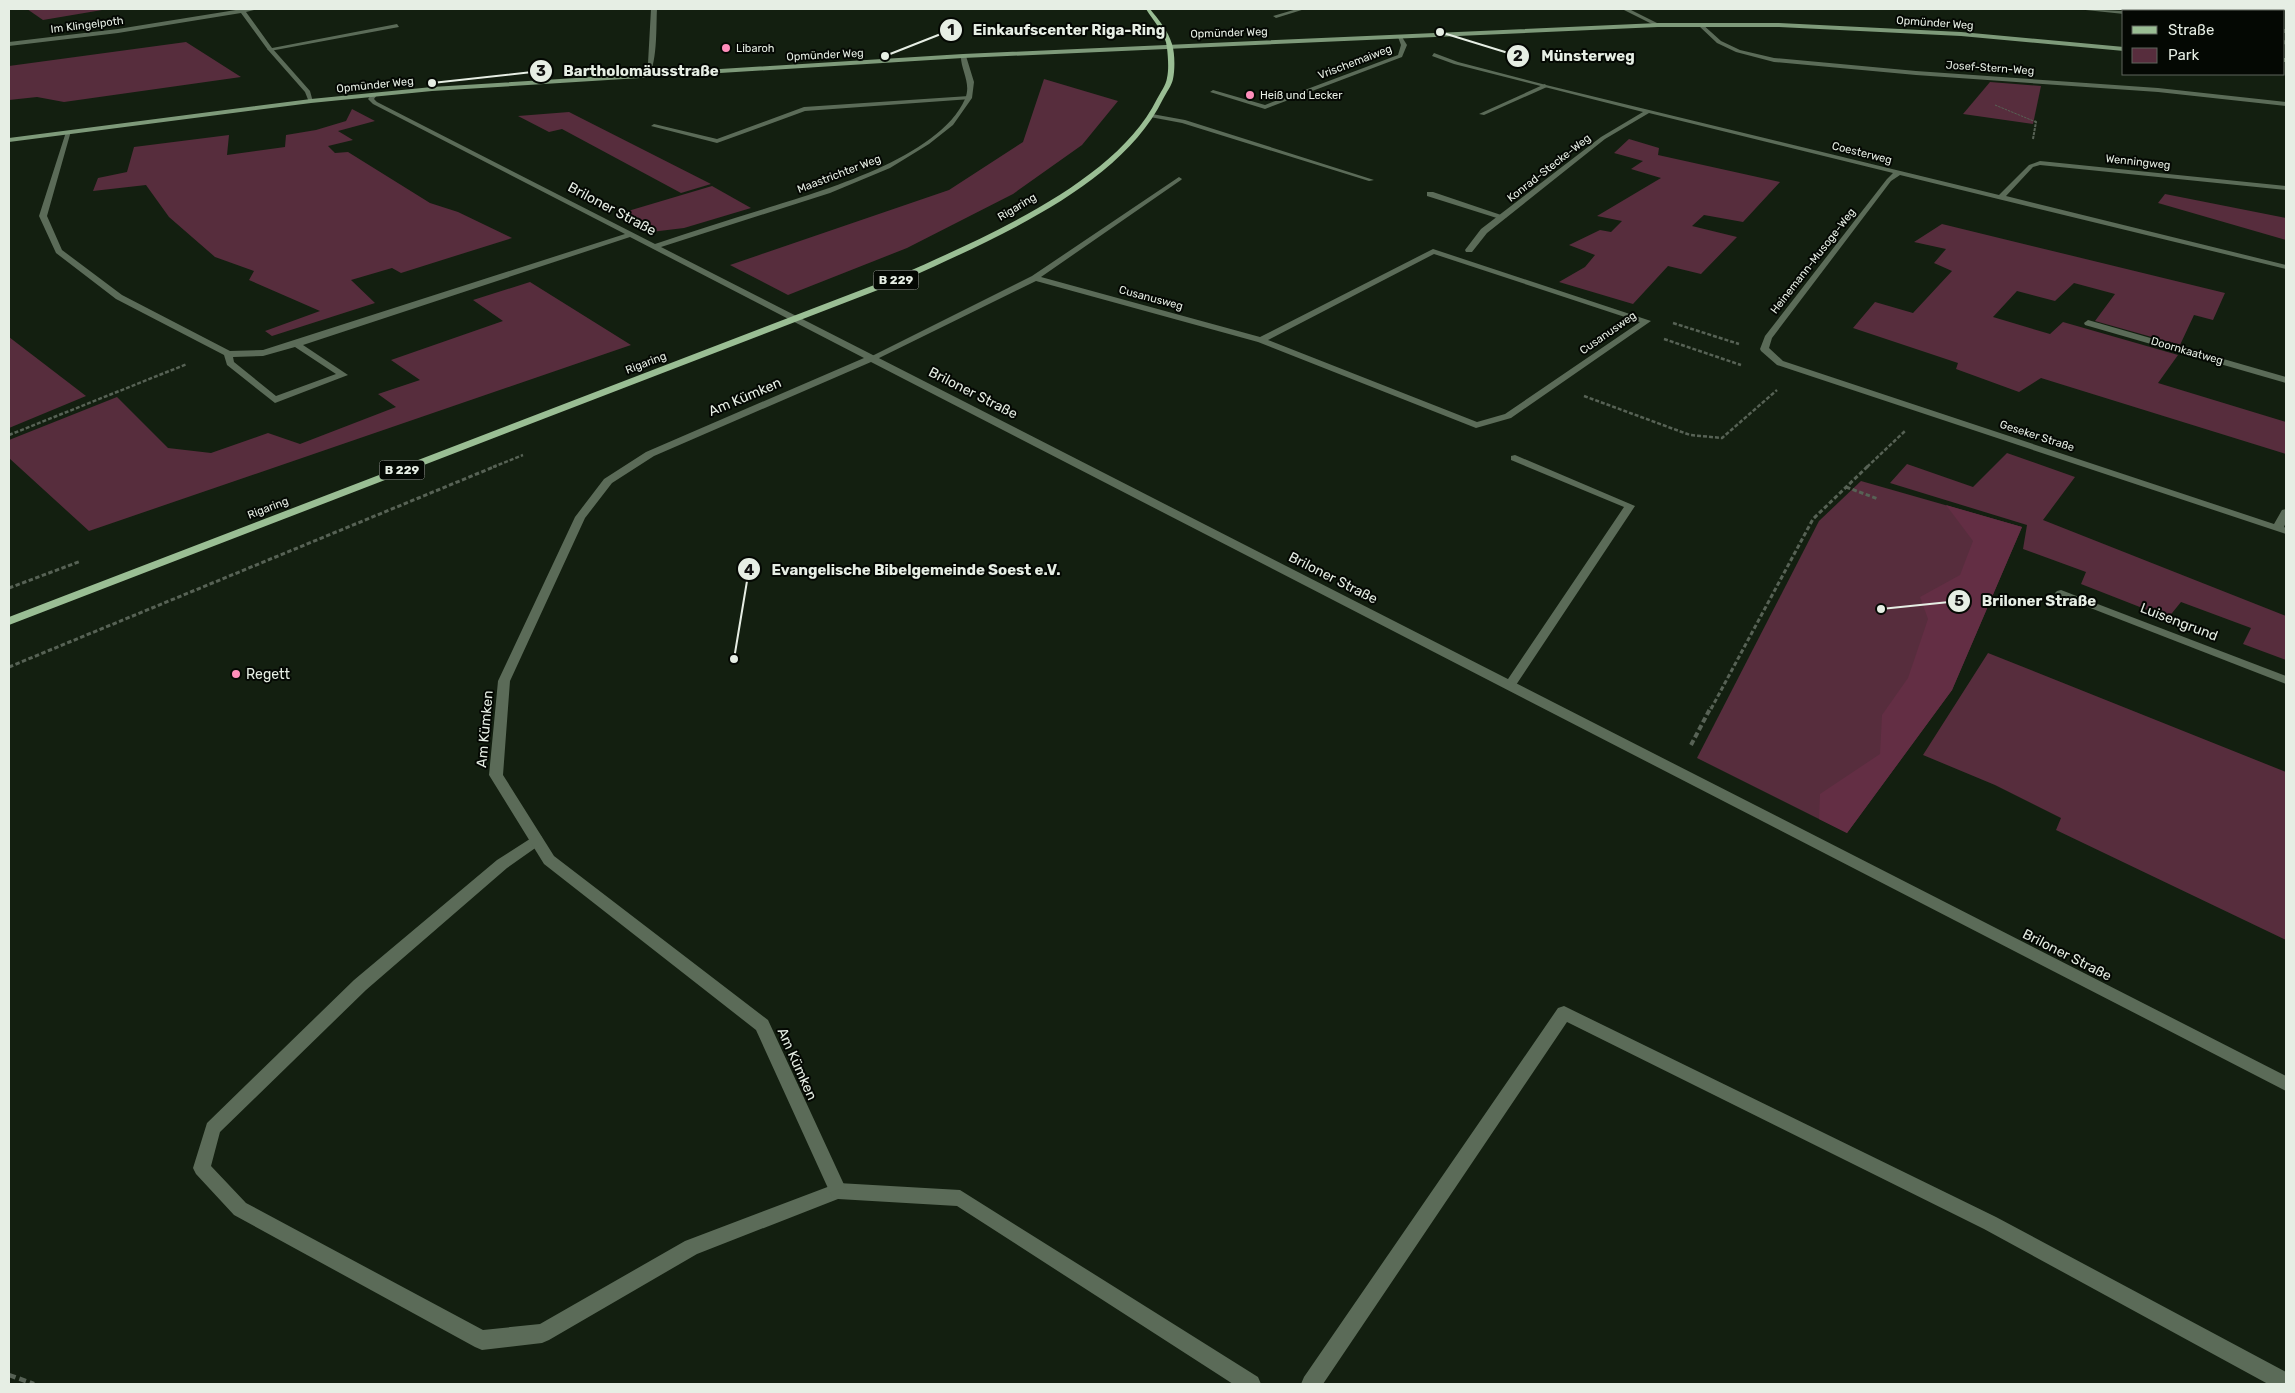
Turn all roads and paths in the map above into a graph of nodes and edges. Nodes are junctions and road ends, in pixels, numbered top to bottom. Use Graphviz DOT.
graph roads {
  1 [pos="256,9"];
  2 [pos="654,9"];
  3 [pos="1148,9"];
  4 [pos="1302,9"];
  5 [pos="1625,9"];
  6 [pos="2079,9"];
  7 [pos="2280,9"];
  8 [pos="2286,10"];
  9 [pos="242,11"];
  10 [pos="2122,12"];
  11 [pos="1276,16"];
  12 [pos="1658,25"];
  13 [pos="1701,25"];
  14 [pos="397,26"];
  15 [pos="1400,38"];
  16 [pos="9,44"];
  17 [pos="1170,46"];
  18 [pos="2122,48"];
  19 [pos="270,49"];
  20 [pos="1434,55"];
  21 [pos="962,56"];
  22 [pos="646,76"];
  23 [pos="1988,78"];
  24 [pos="1545,86"];
  25 [pos="1213,92"];
  26 [pos="374,94"];
  27 [pos="969,98"];
  28 [pos="311,101"];
  29 [pos="2286,104"];
  30 [pos="1649,111"];
  31 [pos="1482,114"];
  32 [pos="1152,116"];
  33 [pos="654,126"];
  34 [pos="69,132"];
  35 [pos="9,140"];
  36 [pos="2040,163"];
  37 [pos="1899,172"];
  38 [pos="1179,179"];
  39 [pos="1371,180"];
  40 [pos="2286,188"];
  41 [pos="1430,194"];
  42 [pos="2002,196"];
  43 [pos="1503,216"];
  44 [pos="630,235"];
  45 [pos="652,247"];
  46 [pos="1469,250"];
  47 [pos="2286,267"];
  48 [pos="1035,278"];
  49 [pos="795,319"];
  50 [pos="2088,323"];
  51 [pos="1261,340"];
  52 [pos="296,344"];
  53 [pos="228,354"];
  54 [pos="872,358"];
  55 [pos="1780,363"];
  56 [pos="2286,380"];
  57 [pos="1554,385"];
  58 [pos="1780,388"];
  59 [pos="1925,412"];
  60 [pos="9,435"];
  61 [pos="527,454"];
  62 [pos="1515,458"];
  63 [pos="1846,487"];
  64 [pos="1878,499"];
  65 [pos="2286,512"];
  66 [pos="2282,530"];
  67 [pos="2061,593"];
  68 [pos="9,621"];
  69 [pos="9,668"];
  70 [pos="2286,680"];
  71 [pos="1510,685"];
  72 [pos="1677,771"];
  73 [pos="536,840"];
  74 [pos="2286,1084"];
  75 [pos="838,1191"];
  76 [pos="9,1375"];
  77 [pos="2286,1383"];
  78 [pos="34,1384"];
  79 [pos="1251,1384"];
  80 [pos="1312,1384"];
  1 -- 9 [label="street, Im Klingelpoth"];
  2 -- 22 [label="street"];
  3 -- 17 [label="main road, Rigaring / B 229"];
  4 -- 11 [label="street"];
  5 -- 12 [label="street"];
  6 -- 10 [label="street"];
  7 -- 8 [label="street"];
  9 -- 16 [label="street, Im Klingelpoth"];
  9 -- 19 [label="street"];
  12 -- 13 [label="street, Opmünder Weg"];
  12 -- 15 [label="street, Opmünder Weg"];
  13 -- 18 [label="street, Opmünder Weg"];
  13 -- 23 [label="street, Josef-Stern-Weg"];
  14 -- 19 [label="street"];
  15 -- 17 [label="street, Opmünder Weg"];
  15 -- 25 [label="street, Vrischemaiweg"];
  17 -- 21 [label="street, Opmünder Weg"];
  17 -- 32 [label="main road, Rigaring / B 229"];
  19 -- 28 [label="street"];
  20 -- 24 [label="street, Coesterweg"];
  21 -- 22 [label="street, Opmünder Weg"];
  21 -- 27 [label="street"];
  22 -- 26 [label="street, Opmünder Weg"];
  23 -- 29 [label="street, Josef-Stern-Weg"];
  23 -- 36 [label="path"];
  24 -- 30 [label="street, Coesterweg"];
  24 -- 31 [label="street"];
  26 -- 28 [label="street, Opmünder Weg"];
  26 -- 44 [label="street, Briloner Straße"];
  27 -- 33 [label="street"];
  27 -- 45 [label="street, Maastrichter Weg"];
  28 -- 34 [label="street, Opmünder Weg"];
  30 -- 37 [label="street, Coesterweg"];
  30 -- 43 [label="street, Konrad-Stecke-Weg"];
  32 -- 39 [label="street"];
  32 -- 49 [label="main road, Rigaring / B 229"];
  34 -- 35 [label="street, Opmünder Weg"];
  34 -- 53 [label="street"];
  36 -- 40 [label="street, Wenningweg"];
  36 -- 42 [label="street"];
  37 -- 42 [label="street, Coesterweg"];
  37 -- 55 [label="street, Heinemann-Musoge-Weg"];
  38 -- 48 [label="street, Am Kümken"];
  41 -- 43 [label="street"];
  42 -- 47 [label="street, Coesterweg"];
  43 -- 46 [label="street, Konrad-Stecke-Weg"];
  44 -- 45 [label="street, Briloner Straße"];
  44 -- 52 [label="street"];
  45 -- 49 [label="street, Briloner Straße"];
  48 -- 51 [label="street, Cusanusweg"];
  48 -- 54 [label="street, Am Kümken"];
  49 -- 54 [label="street, Briloner Straße"];
  49 -- 68 [label="main road, Rigaring / B 229"];
  50 -- 56 [label="street, Doornkaatweg"];
  51 -- 57 [label="street, Cusanusweg"];
  51 -- 57 [label="street, Cusanusweg"];
  52 -- 53 [label="street"];
  52 -- 53 [label="street"];
  53 -- 60 [label="path"];
  54 -- 71 [label="street, Briloner Straße"];
  54 -- 73 [label="street, Am Kümken"];
  55 -- 59 [label="street, Geseker Straße"];
  57 -- 58 [label="path"];
  59 -- 63 [label="path"];
  59 -- 66 [label="street, Geseker Straße"];
  61 -- 69 [label="path"];
  62 -- 71 [label="street"];
  63 -- 64 [label="path"];
  63 -- 72 [label="path"];
  65 -- 66 [label="street"];
  67 -- 70 [label="street, Luisengrund"];
  71 -- 72 [label="street, Briloner Straße"];
  72 -- 74 [label="street, Briloner Straße"];
  73 -- 75 [label="street, Am Kümken"];
  73 -- 75 [label="street"];
  75 -- 79 [label="street"];
  76 -- 78 [label="path"];
  77 -- 80 [label="street"];
}
